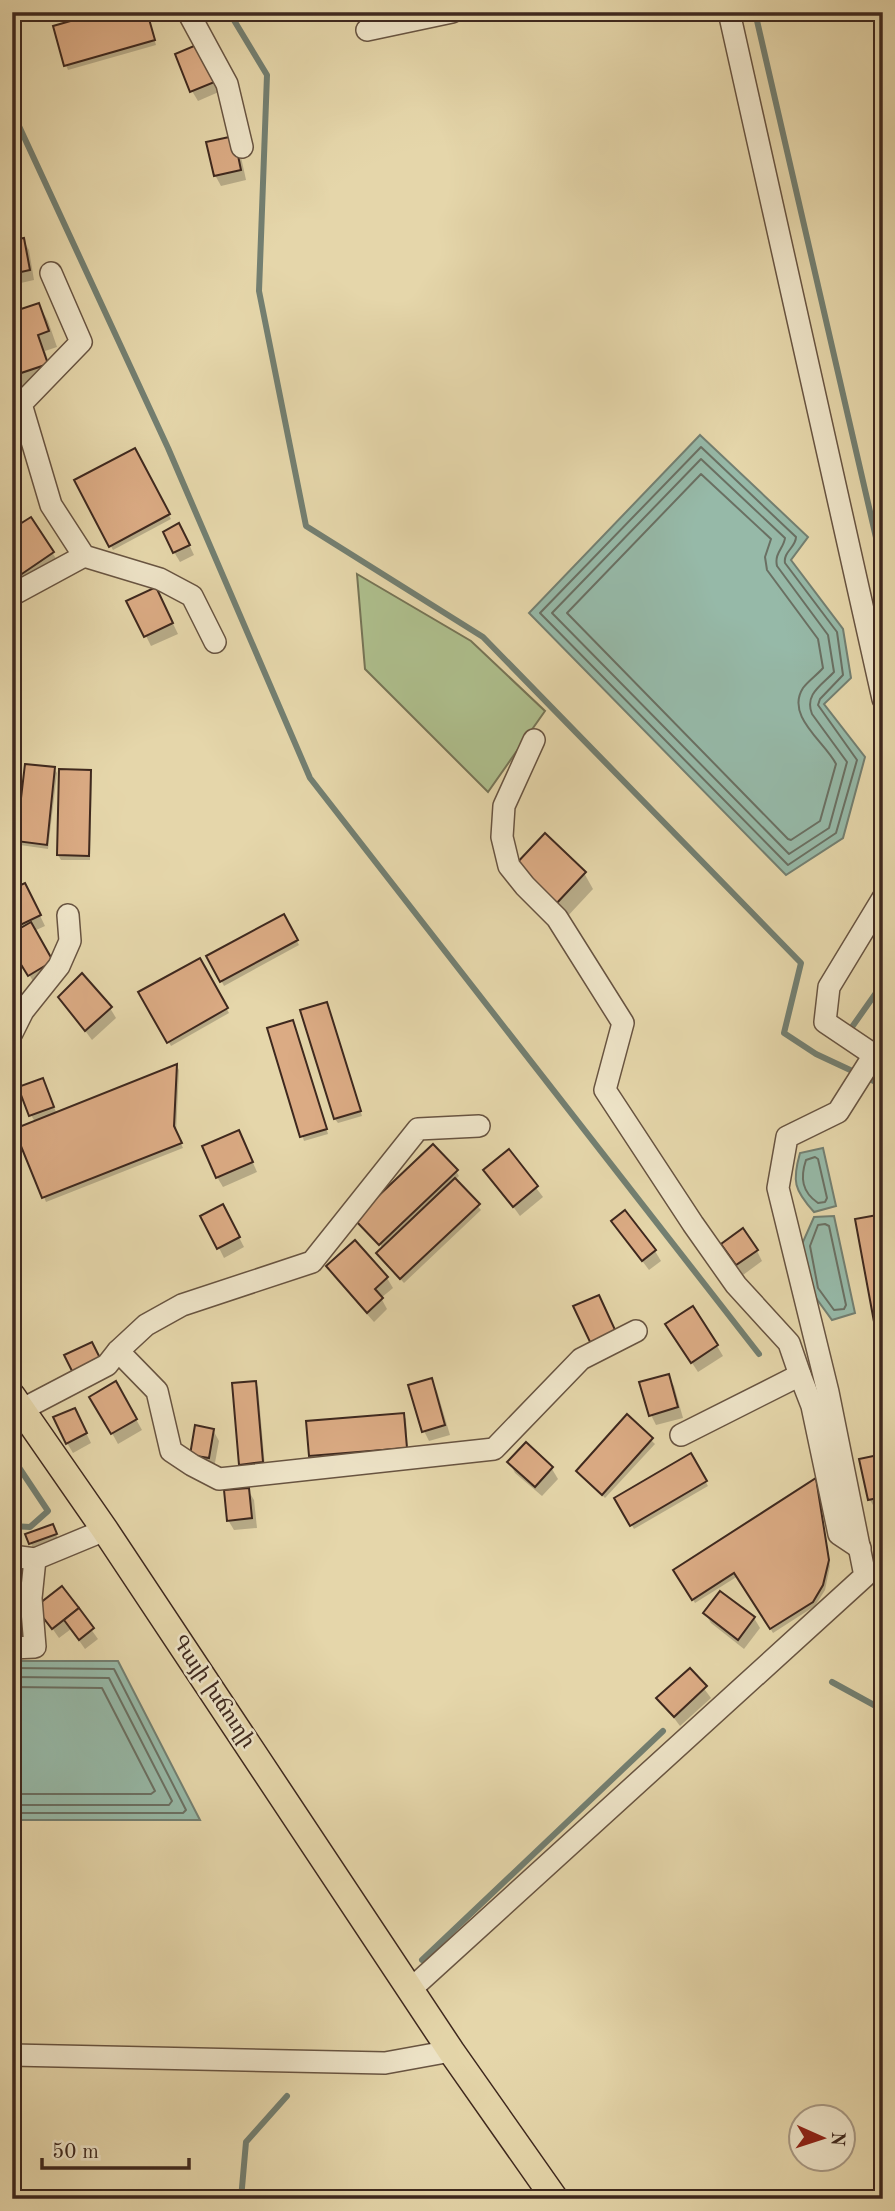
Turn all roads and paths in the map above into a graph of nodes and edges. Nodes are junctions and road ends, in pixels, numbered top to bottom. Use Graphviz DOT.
graph roads {
  1 [pos="188,12"];
  2 [pos="452,12"];
  3 [pos="729,12"];
  4 [pos="367,30"];
  5 [pos="242,147"];
  6 [pos="51,273"];
  7 [pos="84,556"];
  8 [pos="12,595"];
  9 [pos="215,642"];
  10 [pos="883,699"];
  11 [pos="534,740"];
  12 [pos="883,898"];
  13 [pos="68,915"];
  14 [pos="12,1033"];
  15 [pos="875,1057"];
  16 [pos="479,1126"];
  17 [pos="636,1331"];
  18 [pos="118,1352"];
  19 [pos="800,1375"];
  20 [pos="17,1403"];
  21 [pos="681,1435"];
  22 [pos="105,1530"];
  23 [pos="860,1548"];
  24 [pos="12,1556"];
  25 [pos="34,1559"];
  26 [pos="12,1648"];
  27 [pos="411,1989"];
  28 [pos="451,2051"];
  29 [pos="12,2055"];
  30 [pos="555,2199"];
  1 -- 5 [label="street"];
  2 -- 4 [label="street"];
  3 -- 10 [label="street"];
  6 -- 7 [label="street"];
  7 -- 8 [label="street"];
  7 -- 9 [label="street"];
  11 -- 19 [label="street"];
  12 -- 15 [label="street"];
  13 -- 14 [label="street"];
  15 -- 23 [label="street"];
  16 -- 18 [label="street"];
  17 -- 18 [label="street"];
  18 -- 20 [label="street"];
  19 -- 21 [label="street"];
  19 -- 23 [label="street"];
  20 -- 22 [label="main road, Գայի խճուղի"];
  22 -- 25 [label="street"];
  22 -- 27 [label="main road, Գայի խճուղի"];
  23 -- 27 [label="street"];
  24 -- 25 [label="street"];
  25 -- 26 [label="street"];
  27 -- 28 [label="main road, Գայի խճուղի"];
  28 -- 29 [label="street"];
  28 -- 30 [label="main road, Գայի խճուղի"];
}
